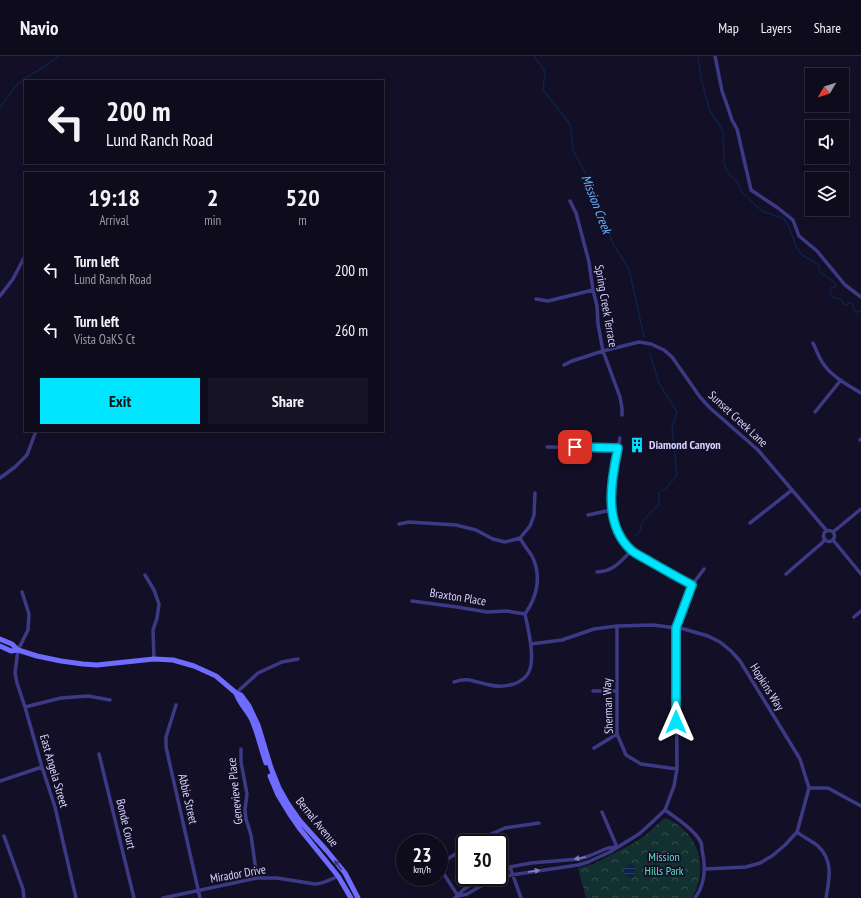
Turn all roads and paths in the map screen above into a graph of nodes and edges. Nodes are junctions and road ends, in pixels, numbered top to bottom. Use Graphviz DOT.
graph roads {
  1 [pos="715,56"];
  2 [pos="570,201"];
  3 [pos="24,258"];
  4 [pos="593,290"];
  5 [pos="0,296"];
  6 [pos="861,297"];
  7 [pos="536,299"];
  8 [pos="813,343"];
  9 [pos="603,351"];
  10 [pos="564,365"];
  11 [pos="841,380"];
  12 [pos="861,393"];
  13 [pos="815,412"];
  14 [pos="622,414"];
  15 [pos="36,432"];
  16 [pos="620,438"];
  17 [pos="547,447"];
  18 [pos="618,448"];
  19 [pos="0,478"];
  20 [pos="792,490"];
  21 [pos="536,493"];
  22 [pos="861,509"];
  23 [pos="611,510"];
  24 [pos="588,515"];
  25 [pos="750,522"];
  26 [pos="399,524"];
  27 [pos="826,531"];
  28 [pos="833,532"];
  29 [pos="520,538"];
  30 [pos="825,539"];
  31 [pos="833,540"];
  32 [pos="631,551"];
  33 [pos="704,569"];
  34 [pos="597,572"];
  35 [pos="786,574"];
  36 [pos="861,574"];
  37 [pos="145,575"];
  38 [pos="692,585"];
  39 [pos="22,592"];
  40 [pos="412,600"];
  41 [pos="861,611"];
  42 [pos="525,614"];
  43 [pos="854,617"];
  44 [pos="617,626"];
  45 [pos="676,628"];
  46 [pos="0,639"];
  47 [pos="531,644"];
  48 [pos="0,646"];
  49 [pos="18,650"];
  50 [pos="154,659"];
  51 [pos="298,659"];
  52 [pos="454,682"];
  53 [pos="593,691"];
  54 [pos="617,691"];
  55 [pos="236,693"];
  56 [pos="110,700"];
  57 [pos="176,705"];
  58 [pos="25,707"];
  59 [pos="617,734"];
  60 [pos="594,748"];
  61 [pos="241,749"];
  62 [pos="99,754"];
  63 [pos="42,767"];
  64 [pos="677,769"];
  65 [pos="0,781"];
  66 [pos="809,788"];
  67 [pos="861,806"];
  68 [pos="665,810"];
  69 [pos="602,812"];
  70 [pos="539,823"];
  71 [pos="796,832"];
  72 [pos="491,834"];
  73 [pos="4,836"];
  74 [pos="617,847"];
  75 [pos="456,854"];
  76 [pos="510,867"];
  77 [pos="705,869"];
  78 [pos="513,874"];
  79 [pos="338,876"];
  80 [pos="257,878"];
  81 [pos="469,886"];
  82 [pos="199,891"];
  83 [pos="456,897"];
  84 [pos="24,898"];
  85 [pos="76,898"];
  86 [pos="134,898"];
  87 [pos="164,898"];
  88 [pos="200,898"];
  89 [pos="351,898"];
  90 [pos="358,898"];
  91 [pos="521,898"];
  92 [pos="695,898"];
  93 [pos="826,898"];
  1 -- 6 [label="street"];
  2 -- 4 [label="street, Spring Creek Terrace"];
  3 -- 5 [label="street"];
  4 -- 7 [label="street"];
  4 -- 9 [label="street, Spring Creek Terrace"];
  8 -- 11 [label="street"];
  9 -- 10 [label="street, Sunset Creek Lane"];
  9 -- 14 [label="street, Spring Creek Terrace"];
  9 -- 20 [label="street, Sunset Creek Lane"];
  11 -- 12 [label="street"];
  11 -- 13 [label="street"];
  15 -- 19 [label="street"];
  16 -- 18 [label="street"];
  17 -- 18 [label="street"];
  18 -- 23 [label="street"];
  20 -- 25 [label="street"];
  20 -- 27 [label="street, Sunset Creek Lane"];
  21 -- 29 [label="street"];
  22 -- 28 [label="street"];
  23 -- 24 [label="street"];
  23 -- 32 [label="street"];
  26 -- 29 [label="street"];
  27 -- 28 [label="street"];
  27 -- 30 [label="street"];
  28 -- 31 [label="street"];
  29 -- 42 [label="street"];
  30 -- 31 [label="street"];
  30 -- 35 [label="street"];
  31 -- 36 [label="street"];
  32 -- 34 [label="street"];
  32 -- 38 [label="street"];
  33 -- 38 [label="street"];
  37 -- 50 [label="street"];
  38 -- 45 [label="street"];
  39 -- 49 [label="street, East Angela Street"];
  40 -- 42 [label="street, Braxton Place"];
  41 -- 43 [label="street"];
  42 -- 47 [label="street"];
  44 -- 45 [label="street, Hopkins Way"];
  44 -- 47 [label="street, Hopkins Way"];
  44 -- 54 [label="street, Sherman Way"];
  45 -- 64 [label="street"];
  45 -- 66 [label="street, Hopkins Way"];
  46 -- 49 [label="main road, Bernal Avenue"];
  47 -- 52 [label="street"];
  48 -- 49 [label="main road, Bernal Avenue"];
  49 -- 50 [label="main road, Bernal Avenue"];
  49 -- 58 [label="street, East Angela Street"];
  50 -- 55 [label="main road, Bernal Avenue"];
  51 -- 55 [label="street"];
  53 -- 54 [label="street"];
  54 -- 59 [label="street, Sherman Way"];
  55 -- 79 [label="main road, Bernal Avenue"];
  90 -- 55 [label="main road, Bernal Avenue, one-way"];
  56 -- 58 [label="street"];
  57 -- 82 [label="street, Abbie Street"];
  58 -- 63 [label="street, East Angela Street"];
  59 -- 60 [label="street"];
  59 -- 64 [label="street, Sherman Way"];
  61 -- 80 [label="street, Genevieve Place"];
  62 -- 86 [label="street, Bonde Court"];
  63 -- 65 [label="street"];
  63 -- 85 [label="street, East Angela Street"];
  64 -- 68 [label="street"];
  66 -- 67 [label="street"];
  66 -- 71 [label="street"];
  68 -- 74 [label="street"];
  68 -- 77 [label="street"];
  69 -- 74 [label="street"];
  70 -- 72 [label="street"];
  71 -- 77 [label="street"];
  71 -- 93 [label="street"];
  73 -- 84 [label="street"];
  74 -- 76 [label="street, one-way"];
  78 -- 74 [label="street, one-way"];
  75 -- 83 [label="street"];
  76 -- 78 [label="street"];
  77 -- 92 [label="street"];
  78 -- 83 [label="street"];
  78 -- 91 [label="street"];
  79 -- 80 [label="street, Mirador Drive"];
  79 -- 89 [label="main road, Bernal Avenue"];
  80 -- 82 [label="street, Mirador Drive"];
  81 -- 83 [label="street"];
  82 -- 87 [label="street, Mirador Drive"];
  82 -- 88 [label="street, Abbie Street"];
}
